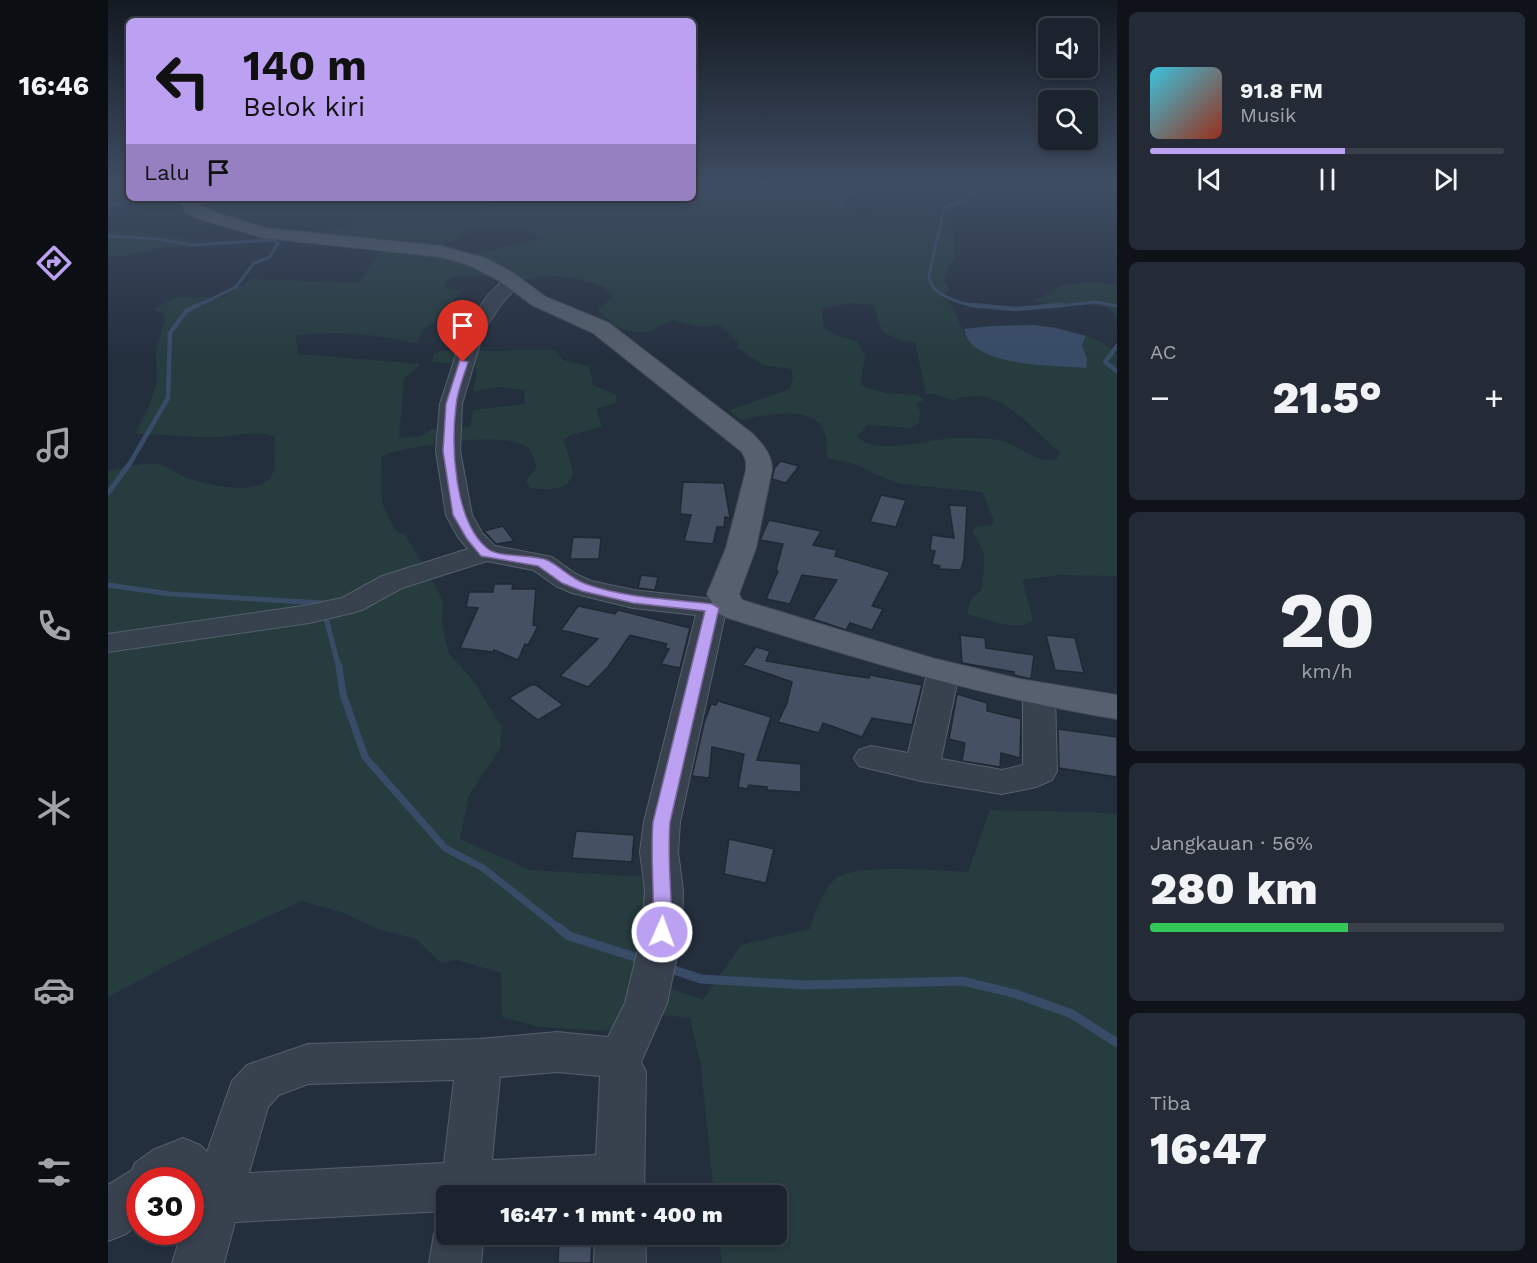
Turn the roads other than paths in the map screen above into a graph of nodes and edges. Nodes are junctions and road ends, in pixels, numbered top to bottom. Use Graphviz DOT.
graph roads {
  1 [pos="335,242"];
  2 [pos="513,281"];
  3 [pos="486,553"];
  4 [pos="720,607"];
  5 [pos="108,643"];
  6 [pos="943,674"];
  7 [pos="1039,695"];
  8 [pos="1117,707"];
  9 [pos="871,758"];
  10 [pos="921,769"];
  11 [pos="478,1059"];
  12 [pos="618,1063"];
  13 [pos="169,1167"];
  14 [pos="189,1167"];
  15 [pos="204,1183"];
  16 [pos="465,1185"];
  17 [pos="619,1185"];
  18 [pos="436,1192"];
  19 [pos="219,1198"];
  20 [pos="126,1202"];
  21 [pos="108,1216"];
  22 [pos="457,1245"];
  23 [pos="620,1245"];
  24 [pos="198,1263"];
  25 [pos="455,1263"];
  26 [pos="620,1263"];
  1 -- 2 [label="main road"];
  2 -- 3 [label="street"];
  2 -- 4 [label="main road"];
  3 -- 4 [label="street"];
  3 -- 5 [label="street"];
  4 -- 6 [label="main road"];
  4 -- 12 [label="street"];
  6 -- 7 [label="main road"];
  6 -- 10 [label="street"];
  7 -- 8 [label="main road"];
  7 -- 10 [label="street"];
  9 -- 10 [label="street"];
  11 -- 12 [label="street"];
  11 -- 16 [label="street"];
  11 -- 19 [label="street"];
  12 -- 17 [label="street"];
  13 -- 14 [label="street"];
  15 -- 19 [label="street"];
  18 -- 19 [label="street"];
  19 -- 24 [label="street"];
  20 -- 21 [label="street"];
  22 -- 25 [label="street"];
  23 -- 26 [label="street"];
}
